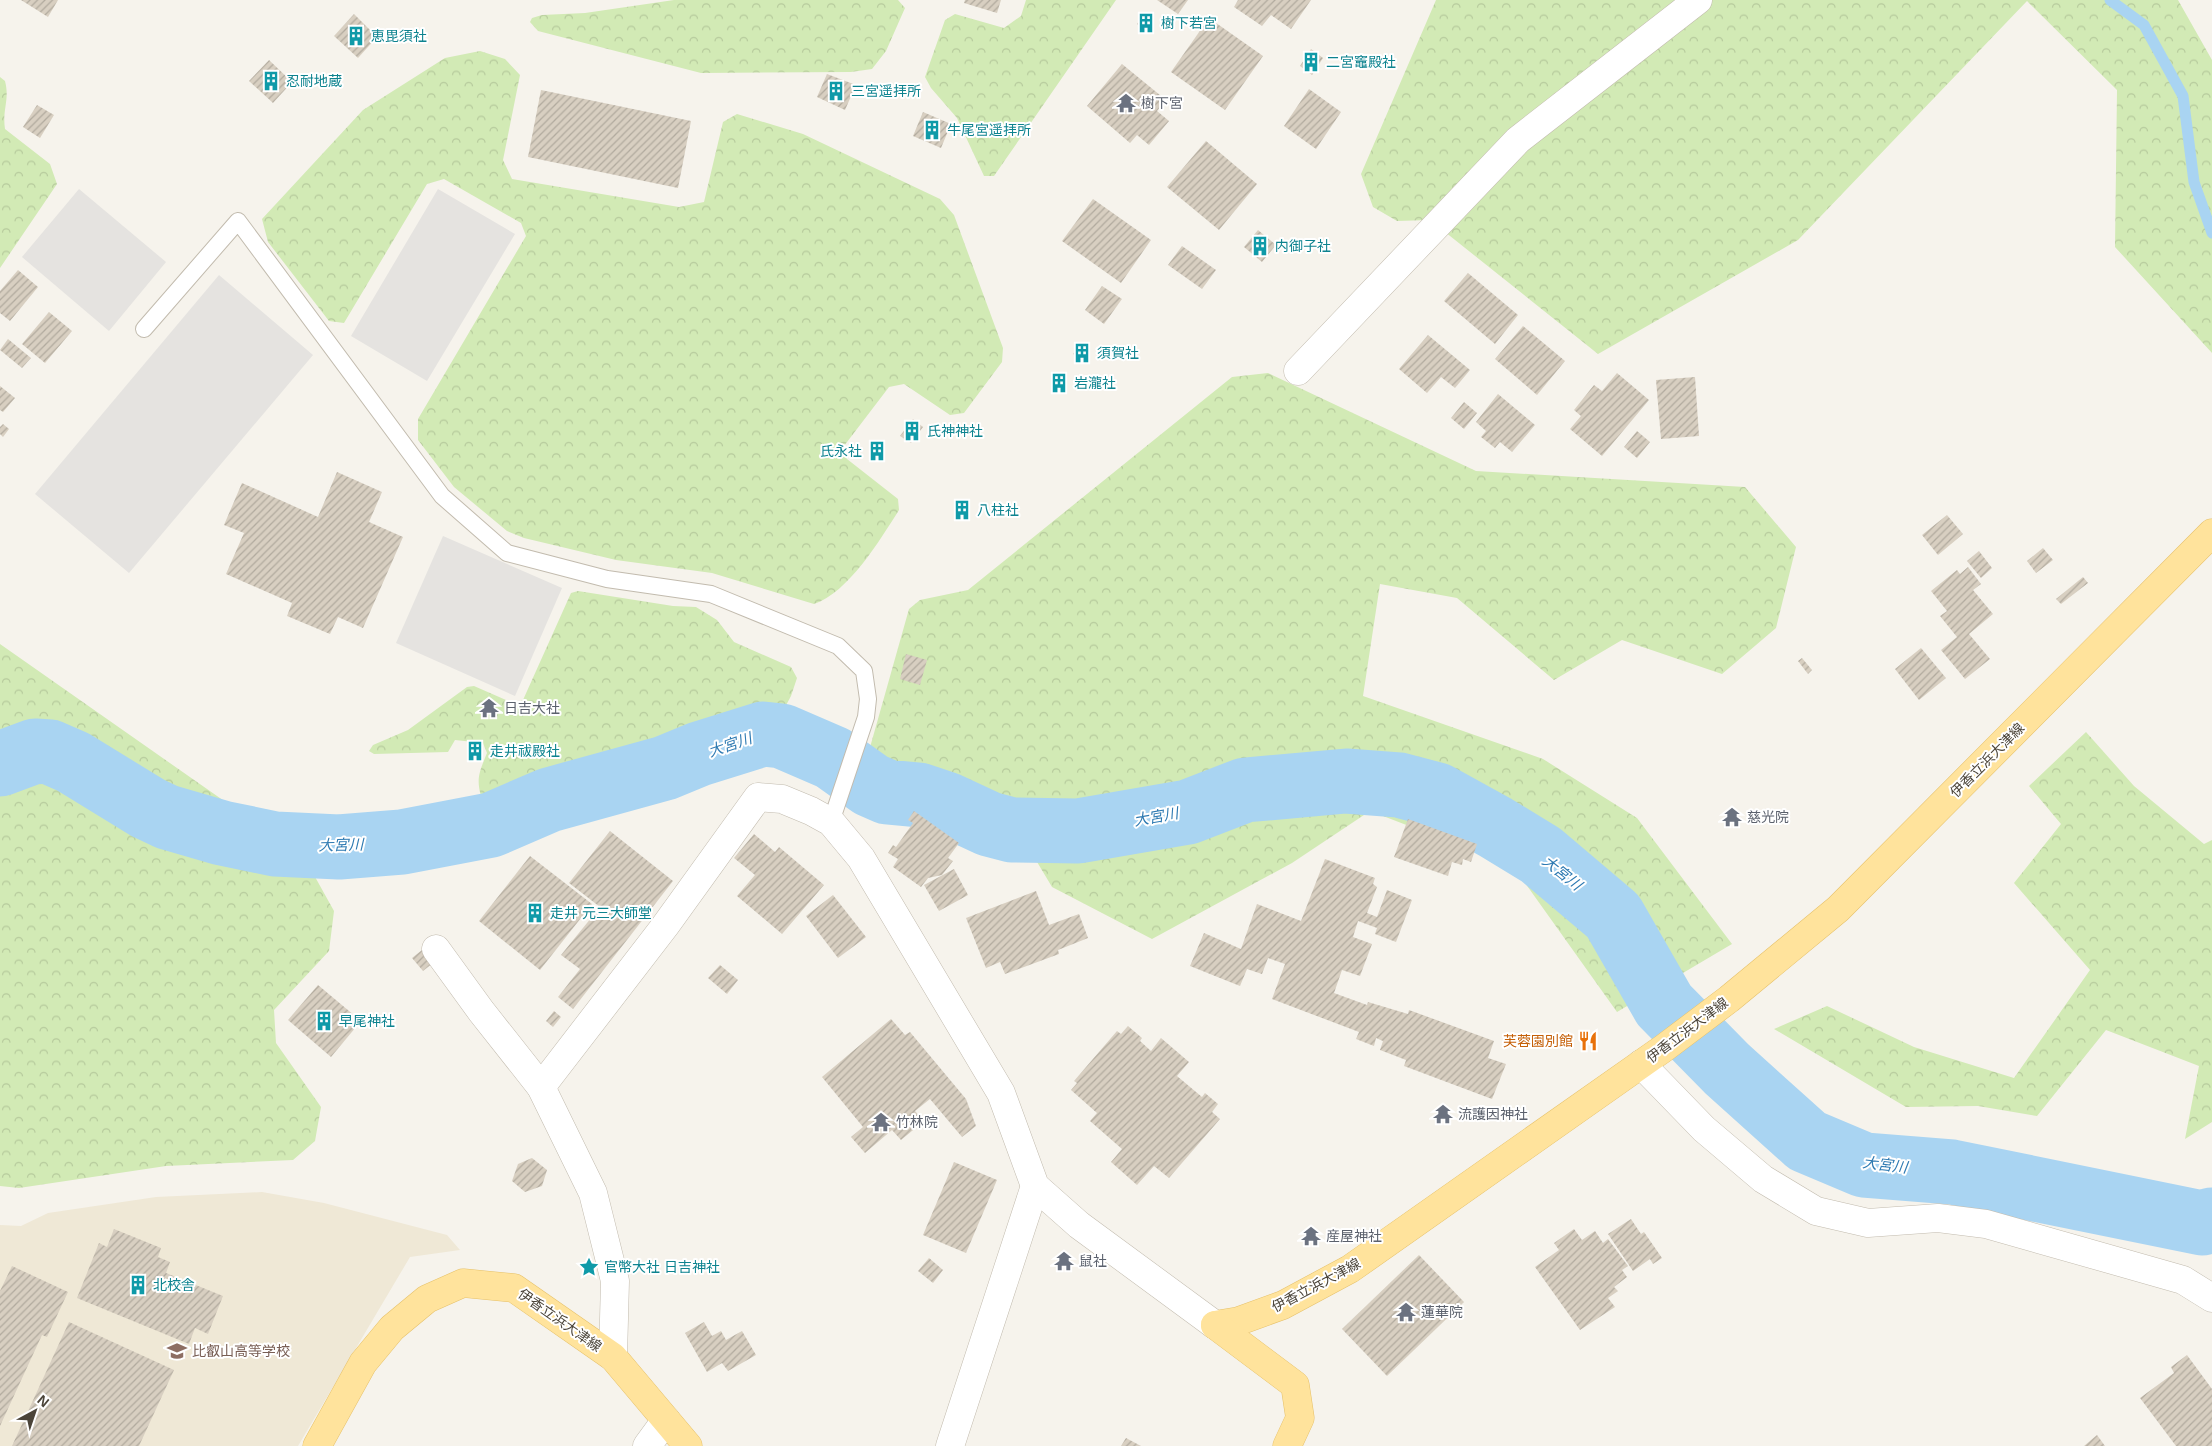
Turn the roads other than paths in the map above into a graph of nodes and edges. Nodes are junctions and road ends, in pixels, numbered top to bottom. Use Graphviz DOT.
graph roads {
  1 [pos="1698,0"];
  2 [pos="144,329"];
  3 [pos="1298,371"];
  4 [pos="2212,533"];
  5 [pos="831,822"];
  6 [pos="436,949"];
  7 [pos="1640,1064"];
  8 [pos="541,1087"];
  9 [pos="1035,1186"];
  10 [pos="2212,1298"];
  11 [pos="1215,1325"];
  12 [pos="613,1357"];
  13 [pos="666,1420"];
  14 [pos="317,1446"];
  15 [pos="648,1446"];
  16 [pos="688,1446"];
  17 [pos="950,1446"];
  18 [pos="1287,1446"];
  1 -- 3 [label="street"];
  2 -- 5 [label="lane"];
  4 -- 7 [label="main road, 伊香立浜大津線"];
  5 -- 8 [label="street"];
  5 -- 9 [label="street"];
  6 -- 8 [label="street"];
  7 -- 10 [label="street"];
  7 -- 11 [label="main road, 伊香立浜大津線"];
  8 -- 12 [label="street"];
  9 -- 11 [label="street"];
  9 -- 17 [label="street"];
  11 -- 18 [label="main road"];
  12 -- 13 [label="main road, 伊香立浜大津線"];
  12 -- 14 [label="main road, 伊香立浜大津線"];
  13 -- 15 [label="street"];
  13 -- 16 [label="main road, 伊香立浜大津線"];
}
